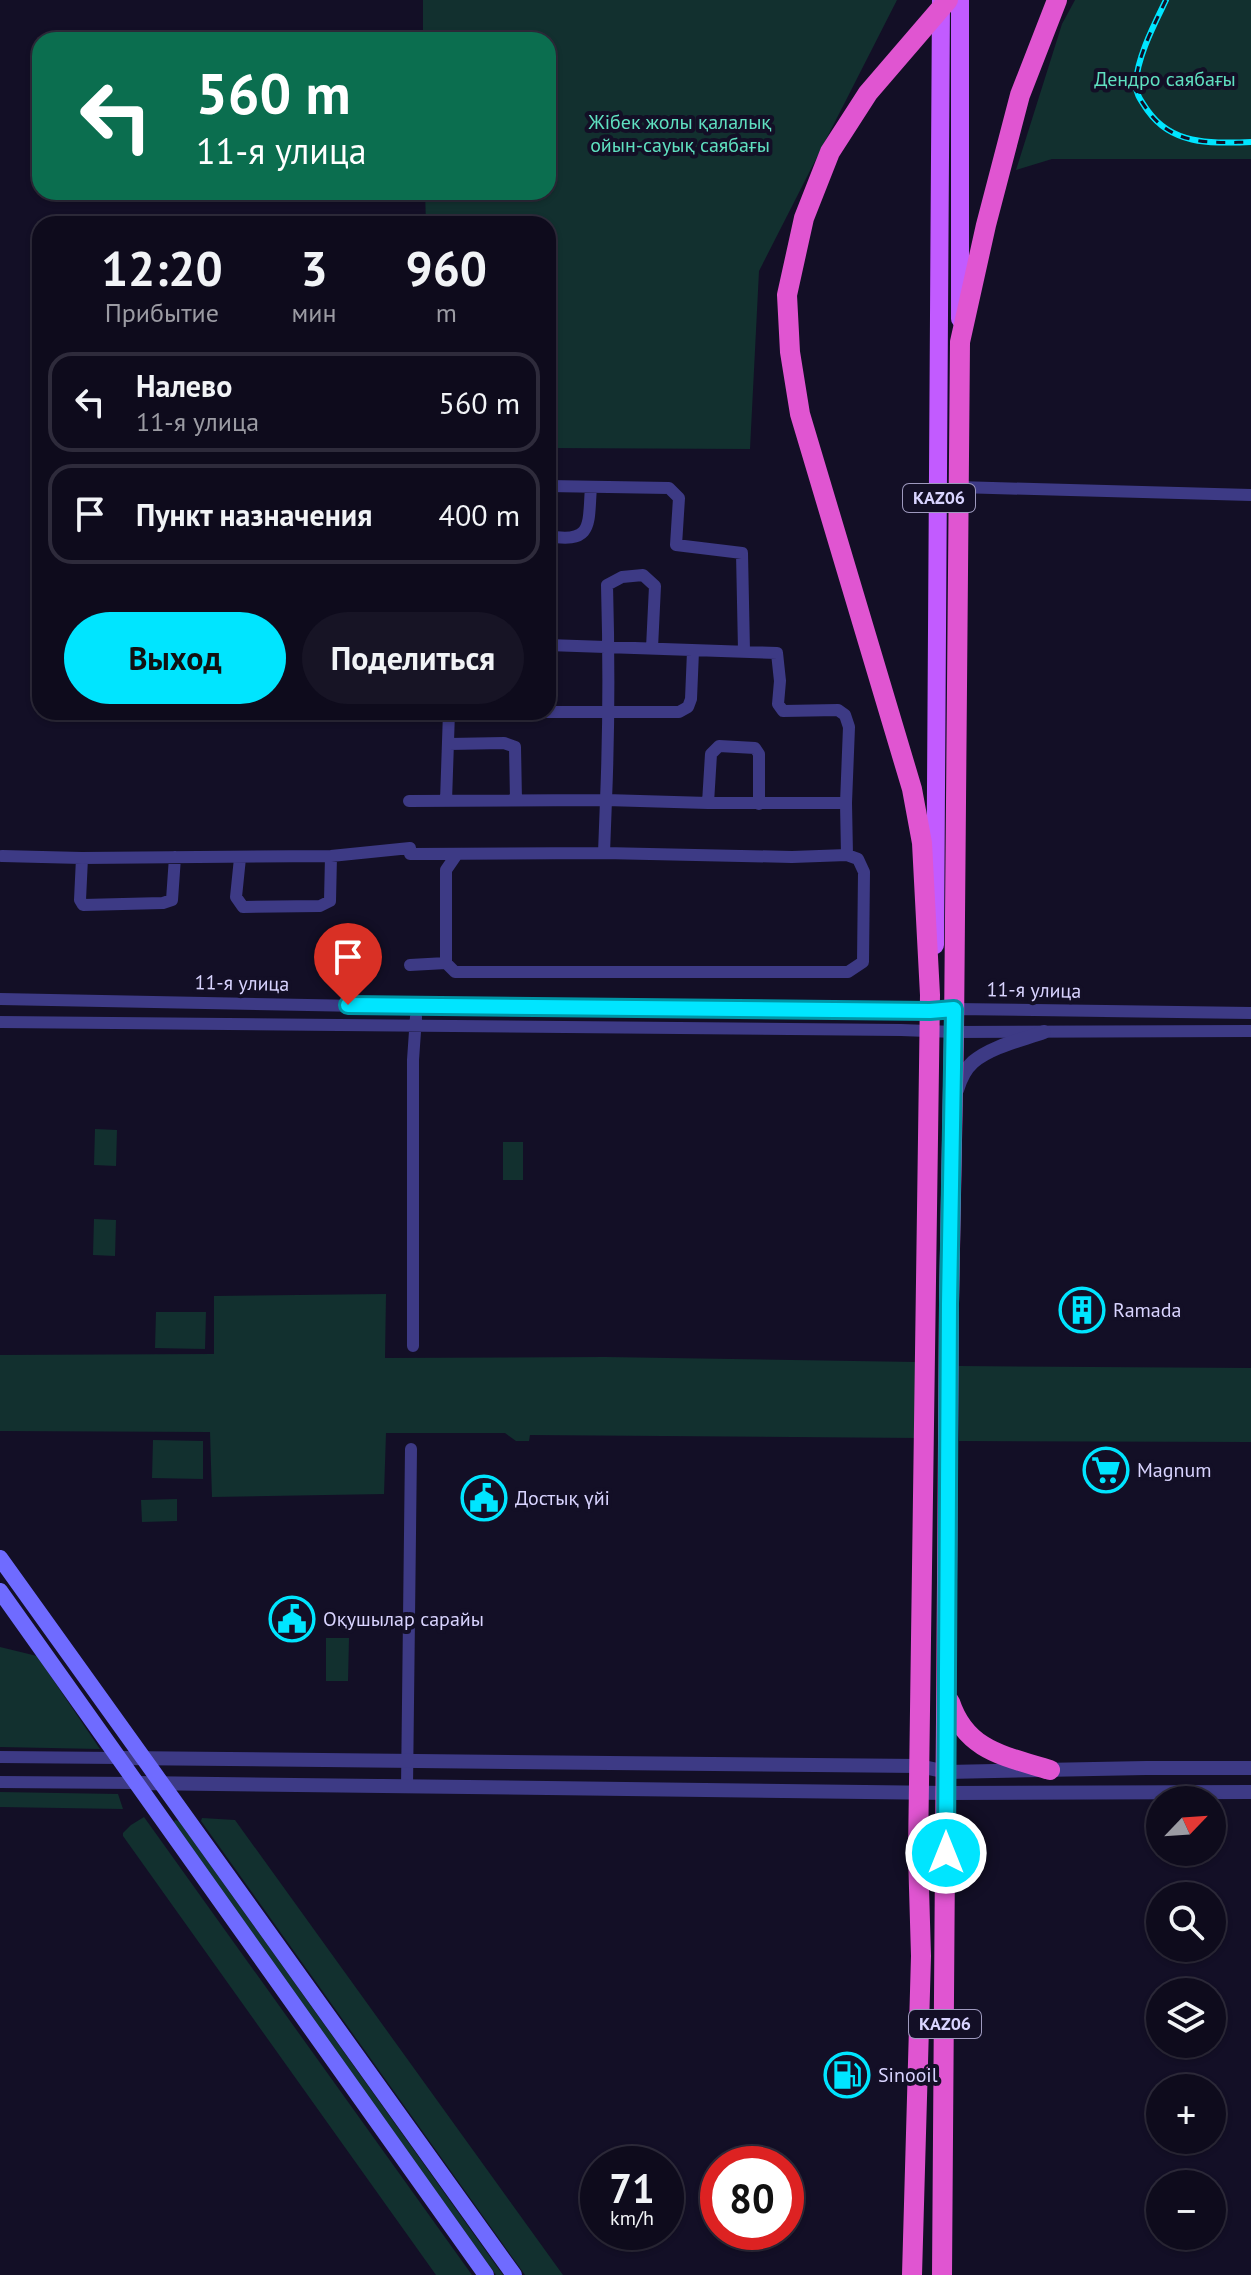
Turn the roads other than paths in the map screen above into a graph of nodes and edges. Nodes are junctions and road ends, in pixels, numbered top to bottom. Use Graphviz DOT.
graph roads {
  1 [pos="941,0"];
  2 [pos="948,0"];
  3 [pos="960,0"];
  4 [pos="1057,0"];
  5 [pos="960,342"];
  6 [pos="556,486"];
  7 [pos="591,487"];
  8 [pos="958,487"];
  9 [pos="1251,495"];
  10 [pos="556,537"];
  11 [pos="556,645"];
  12 [pos="609,647"];
  13 [pos="652,648"];
  14 [pos="693,651"];
  15 [pos="744,651"];
  16 [pos="609,711"];
  17 [pos="556,712"];
  18 [pos="449,720"];
  19 [pos="449,744"];
  20 [pos="516,800"];
  21 [pos="606,800"];
  22 [pos="409,801"];
  23 [pos="446,801"];
  24 [pos="708,803"];
  25 [pos="846,803"];
  26 [pos="759,804"];
  27 [pos="604,853"];
  28 [pos="457,854"];
  29 [pos="847,855"];
  30 [pos="2,856"];
  31 [pos="331,856"];
  32 [pos="175,857"];
  33 [pos="82,858"];
  34 [pos="240,858"];
  35 [pos="446,963"];
  36 [pos="410,965"];
  37 [pos="0,999"];
  38 [pos="416,1007"];
  39 [pos="954,1009"];
  40 [pos="930,1012"];
  41 [pos="1251,1013"];
  42 [pos="0,1022"];
  43 [pos="415,1025"];
  44 [pos="1251,1031"];
  45 [pos="954,1032"];
  46 [pos="1044,1032"];
  47 [pos="953,1102"];
  48 [pos="413,1346"];
  49 [pos="411,1449"];
  50 [pos="0,1558"];
  51 [pos="0,1591"];
  52 [pos="947,1691"];
  53 [pos="0,1757"];
  54 [pos="142,1757"];
  55 [pos="120,1758"];
  56 [pos="407,1761"];
  57 [pos="919,1766"];
  58 [pos="1251,1768"];
  59 [pos="1050,1770"];
  60 [pos="0,1782"];
  61 [pos="137,1783"];
  62 [pos="947,1783"];
  63 [pos="161,1784"];
  64 [pos="407,1787"];
  65 [pos="1251,1792"];
  66 [pos="919,1793"];
  67 [pos="486,2275"];
  68 [pos="514,2275"];
  69 [pos="912,2275"];
  70 [pos="942,2275"];
  1 -- 40 [label="main road, KАZ06"];
  2 -- 40 [label="highway, KАZ06"];
  3 -- 5 [label="main road, KАZ06"];
  4 -- 5 [label="highway, KАZ06"];
  5 -- 8 [label="highway, KАZ06"];
  6 -- 7 [label="street"];
  7 -- 10 [label="street"];
  7 -- 15 [label="street"];
  8 -- 9 [label="street"];
  8 -- 39 [label="highway, KАZ06"];
  11 -- 12 [label="street"];
  12 -- 13 [label="street"];
  12 -- 13 [label="street"];
  12 -- 16 [label="street"];
  13 -- 14 [label="street"];
  14 -- 15 [label="street"];
  14 -- 16 [label="street"];
  15 -- 25 [label="street"];
  16 -- 17 [label="street"];
  16 -- 21 [label="street"];
  18 -- 19 [label="street"];
  19 -- 20 [label="street"];
  19 -- 23 [label="street"];
  20 -- 21 [label="street"];
  20 -- 23 [label="street"];
  21 -- 24 [label="street"];
  21 -- 27 [label="street"];
  22 -- 23 [label="street"];
  24 -- 26 [label="street"];
  24 -- 26 [label="street"];
  25 -- 26 [label="street"];
  25 -- 29 [label="street"];
  27 -- 28 [label="street"];
  27 -- 29 [label="street"];
  28 -- 31 [label="street"];
  28 -- 35 [label="street"];
  29 -- 35 [label="street"];
  30 -- 33 [label="street"];
  31 -- 34 [label="street"];
  31 -- 34 [label="street"];
  32 -- 33 [label="street"];
  32 -- 33 [label="street"];
  32 -- 34 [label="street"];
  35 -- 36 [label="street"];
  37 -- 38 [label="street, 11-я улица"];
  38 -- 40 [label="street, 11-я улица"];
  38 -- 43 [label="street"];
  39 -- 40 [label="street, 11-я улица"];
  39 -- 41 [label="street, 11-я улица"];
  39 -- 45 [label="highway, KАZ06"];
  40 -- 43 [label="street, 11-я улица"];
  40 -- 45 [label="street, 11-я улица"];
  40 -- 57 [label="highway, KАZ06"];
  42 -- 43 [label="street, 11-я улица"];
  43 -- 48 [label="street"];
  44 -- 46 [label="street, 11-я улица"];
  45 -- 46 [label="street, 11-я улица"];
  45 -- 47 [label="highway, KАZ06"];
  46 -- 47 [label="street"];
  47 -- 52 [label="highway, KАZ06"];
  49 -- 56 [label="street"];
  50 -- 54 [label="main road"];
  51 -- 55 [label="main road"];
  52 -- 59 [label="highway"];
  52 -- 62 [label="highway, KАZ06"];
  53 -- 55 [label="street"];
  54 -- 55 [label="street"];
  54 -- 56 [label="street"];
  54 -- 63 [label="main road"];
  55 -- 61 [label="main road"];
  56 -- 57 [label="street"];
  56 -- 64 [label="street"];
  57 -- 62 [label="street"];
  57 -- 66 [label="highway, KАZ06"];
  58 -- 59 [label="street"];
  59 -- 62 [label="street"];
  60 -- 61 [label="street"];
  61 -- 63 [label="street"];
  61 -- 67 [label="main road"];
  62 -- 65 [label="street"];
  62 -- 66 [label="street"];
  62 -- 70 [label="highway, KАZ06"];
  63 -- 64 [label="street"];
  63 -- 68 [label="main road"];
  64 -- 66 [label="street"];
  66 -- 69 [label="highway, KАZ06"];
}
